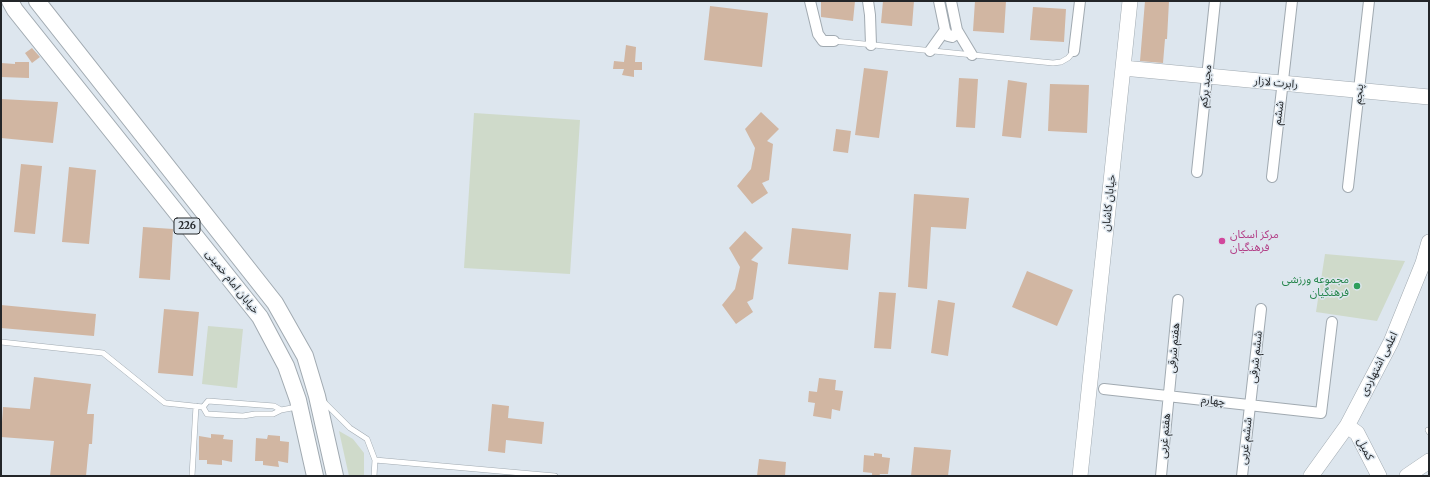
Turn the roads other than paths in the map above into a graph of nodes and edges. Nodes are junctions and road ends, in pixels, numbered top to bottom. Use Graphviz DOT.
graph roads {
  1 [pos="10,1"];
  2 [pos="36,1"];
  3 [pos="810,1"];
  4 [pos="868,1"];
  5 [pos="939,1"];
  6 [pos="951,1"];
  7 [pos="1080,1"];
  8 [pos="1130,1"];
  9 [pos="1215,1"];
  10 [pos="1292,1"];
  11 [pos="1369,1"];
  12 [pos="945,30"];
  13 [pos="957,30"];
  14 [pos="834,41"];
  15 [pos="871,45"];
  16 [pos="930,51"];
  17 [pos="1074,51"];
  18 [pos="972,55"];
  19 [pos="1123,68"];
  20 [pos="1207,76"];
  21 [pos="1282,83"];
  22 [pos="1359,90"];
  23 [pos="1429,97"];
  24 [pos="134,125"];
  25 [pos="117,138"];
  26 [pos="1197,172"];
  27 [pos="1272,177"];
  28 [pos="1348,187"];
  29 [pos="1429,242"];
  30 [pos="1178,300"];
  31 [pos="1261,309"];
  32 [pos="1332,322"];
  33 [pos="1,342"];
  34 [pos="1104,389"];
  35 [pos="317,396"];
  36 [pos="1169,396"];
  37 [pos="299,403"];
  38 [pos="256,405"];
  39 [pos="1088,405"];
  40 [pos="1250,405"];
  41 [pos="196,406"];
  42 [pos="202,407"];
  43 [pos="281,410"];
  44 [pos="255,414"];
  45 [pos="1347,426"];
  46 [pos="375,460"];
  47 [pos="1429,461"];
  48 [pos="192,476"];
  49 [pos="315,476"];
  50 [pos="335,476"];
  51 [pos="374,476"];
  52 [pos="555,476"];
  53 [pos="1070,476"];
  54 [pos="1080,476"];
  55 [pos="1162,476"];
  56 [pos="1242,476"];
  57 [pos="1311,476"];
  58 [pos="1379,476"];
  59 [pos="1407,476"];
  1 -- 25 [label="main road, خیابان امام خمینی / 226"];
  2 -- 24 [label="main road, خیابان امام خمینی / 226"];
  3 -- 14 [label="street"];
  4 -- 15 [label="street"];
  5 -- 12 [label="street"];
  6 -- 13 [label="street"];
  7 -- 17 [label="street"];
  8 -- 19 [label="street, خیابان کاشان"];
  9 -- 20 [label="street, مجید برکم"];
  10 -- 21 [label="street, ششم"];
  11 -- 22 [label="street, پنجم"];
  12 -- 13 [label="street"];
  12 -- 16 [label="street"];
  13 -- 18 [label="street"];
  14 -- 15 [label="lane"];
  15 -- 16 [label="lane"];
  16 -- 18 [label="lane"];
  17 -- 18 [label="lane"];
  19 -- 20 [label="street, رابرت لازار"];
  19 -- 39 [label="street, خیابان کاشان"];
  20 -- 21 [label="street, رابرت لازار"];
  20 -- 26 [label="street, مجید برکم"];
  21 -- 22 [label="street, رابرت لازار"];
  21 -- 27 [label="street, ششم"];
  22 -- 23 [label="street, رابرت لازار"];
  22 -- 28 [label="street, پنجم"];
  24 -- 25 [label="main road"];
  24 -- 35 [label="main road, خیابان امام خمینی / 226"];
  25 -- 37 [label="main road, خیابان امام خمینی / 226"];
  29 -- 45 [label="street, اعلمی اشتهاردی"];
  30 -- 36 [label="street, هفتم شرقی"];
  31 -- 40 [label="street, ششم شرقی"];
  32 -- 40 [label="street, چهارم"];
  33 -- 41 [label="lane"];
  34 -- 36 [label="street, چهارم"];
  35 -- 37 [label="main road"];
  35 -- 46 [label="lane"];
  35 -- 50 [label="main road, خیابان امام خمینی / 226"];
  36 -- 40 [label="street, چهارم"];
  36 -- 55 [label="street, هفتم غربی"];
  37 -- 43 [label="lane"];
  37 -- 49 [label="main road, خیابان امام خمینی / 226"];
  38 -- 42 [label="lane"];
  38 -- 43 [label="lane"];
  38 -- 44 [label="lane"];
  39 -- 53 [label="street, خیابان کاشان"];
  39 -- 54 [label="street, خیابان کاشان"];
  40 -- 56 [label="street, ششم غربی"];
  41 -- 42 [label="lane"];
  41 -- 48 [label="lane"];
  42 -- 44 [label="lane"];
  43 -- 44 [label="lane"];
  45 -- 57 [label="street, اعلمی اشتهاردی"];
  45 -- 58 [label="street, کمیل"];
  46 -- 51 [label="lane"];
  46 -- 52 [label="lane"];
  47 -- 59 [label="street"];
}
